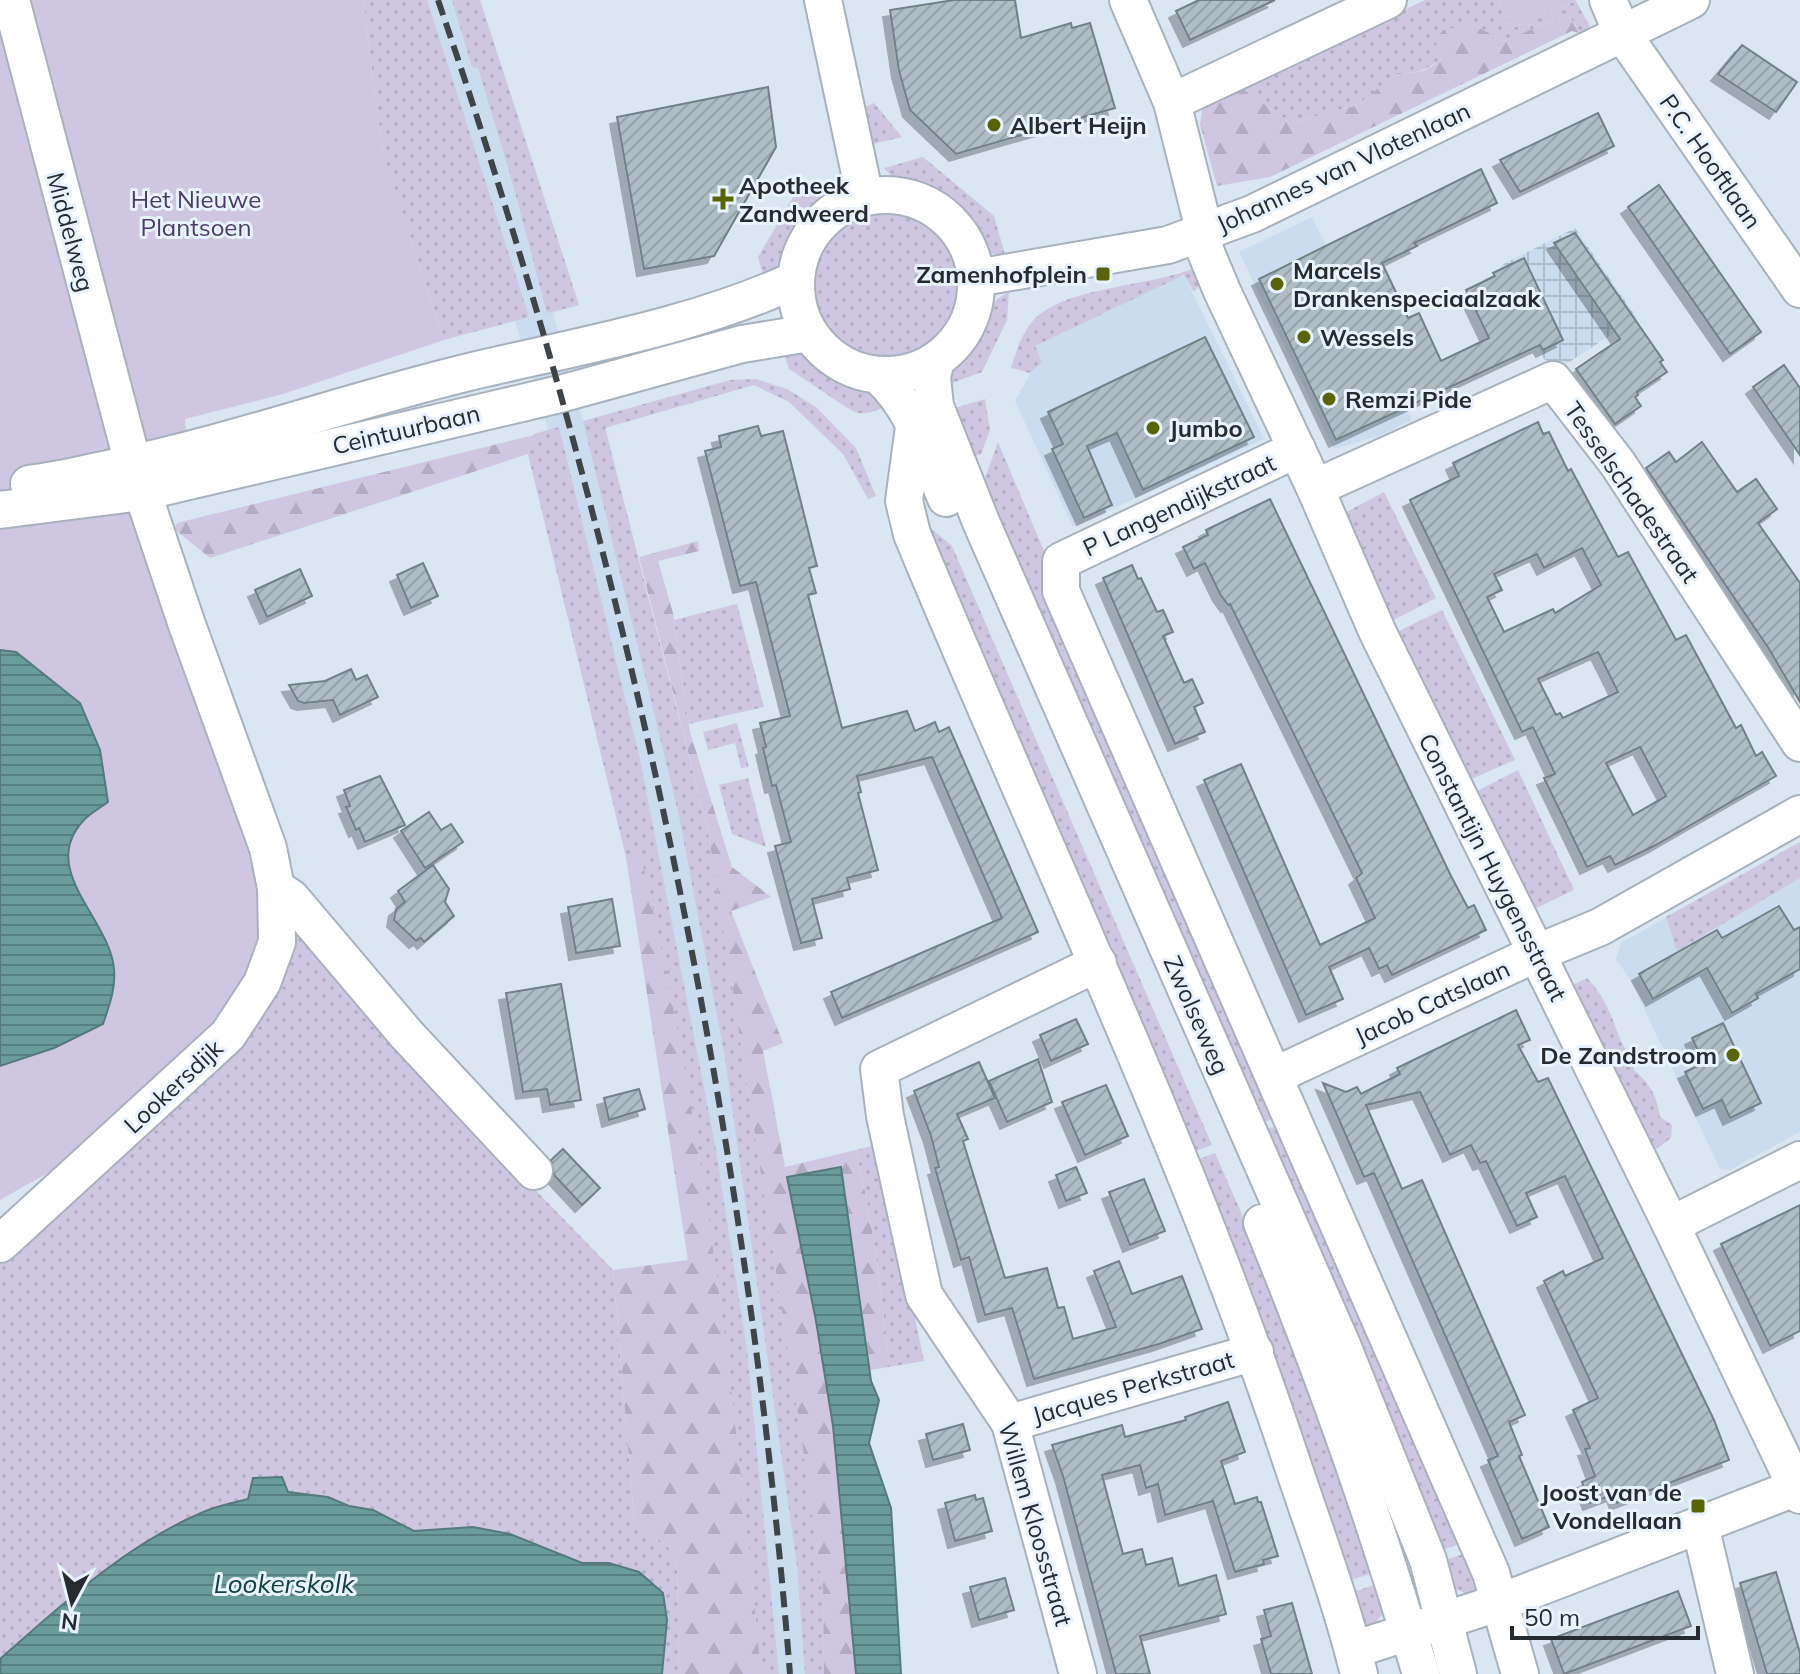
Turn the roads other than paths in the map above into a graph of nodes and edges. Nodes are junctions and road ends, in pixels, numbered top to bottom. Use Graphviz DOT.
graph roads {
  1 [pos="11,0"];
  2 [pos="823,0"];
  3 [pos="1128,0"];
  4 [pos="1388,0"];
  5 [pos="1608,0"];
  6 [pos="1691,0"];
  7 [pos="1622,33"];
  8 [pos="1172,102"];
  9 [pos="865,197"];
  10 [pos="1203,233"];
  11 [pos="976,278"];
  12 [pos="795,280"];
  13 [pos="1800,289"];
  14 [pos="809,333"];
  15 [pos="936,360"];
  16 [pos="878,375"];
  17 [pos="915,425"];
  18 [pos="1297,449"];
  19 [pos="137,478"];
  20 [pos="0,488"];
  21 [pos="1315,488"];
  22 [pos="0,510"];
  23 [pos="1061,561"];
  24 [pos="1800,743"];
  25 [pos="1800,814"];
  26 [pos="276,888"];
  27 [pos="1537,953"];
  28 [pos="1098,963"];
  29 [pos="1274,1076"];
  30 [pos="1800,1160"];
  31 [pos="534,1171"];
  32 [pos="1671,1225"];
  33 [pos="0,1244"];
  34 [pos="1255,1352"];
  35 [pos="1010,1423"];
  36 [pos="1799,1490"];
  37 [pos="1700,1525"];
  38 [pos="1501,1602"];
  39 [pos="1447,1622"];
  40 [pos="1409,1634"];
  41 [pos="1356,1662"];
  42 [pos="1078,1674"];
  43 [pos="1421,1674"];
  44 [pos="1458,1674"];
  45 [pos="1520,1674"];
  46 [pos="1735,1674"];
  1 -- 19 [label="street, Middelweg"];
  2 -- 9 [label="street"];
  3 -- 8 [label="street, Constantijn Huygensstraat"];
  4 -- 8 [label="street"];
  5 -- 7 [label="street, P.C. Hooftlaan"];
  6 -- 7 [label="street, Johannes van Vlotenlaan"];
  7 -- 10 [label="street, Johannes van Vlotenlaan"];
  7 -- 13 [label="street, P.C. Hooftlaan"];
  8 -- 10 [label="street, Constantijn Huygensstraat"];
  9 -- 11 [label="street"];
  9 -- 12 [label="street"];
  10 -- 11 [label="street, Johannes van Vlotenlaan"];
  10 -- 18 [label="street, Constantijn Huygensstraat"];
  11 -- 15 [label="street"];
  12 -- 14 [label="street"];
  12 -- 19 [label="street, Ceintuurbaan"];
  14 -- 16 [label="street"];
  14 -- 19 [label="street, Ceintuurbaan"];
  15 -- 16 [label="street"];
  15 -- 39 [label="street, Zwolseweg"];
  16 -- 17 [label="street, Zwolseweg"];
  17 -- 28 [label="street"];
  17 -- 40 [label="street, Zwolseweg"];
  18 -- 21 [label="street, Constantijn Huygensstraat"];
  18 -- 23 [label="street, P Langendijkstraat"];
  19 -- 20 [label="street, Ceintuurbaan"];
  19 -- 22 [label="street, Ceintuurbaan"];
  19 -- 26 [label="street, Lookersdijk"];
  21 -- 24 [label="street, Tesselschadestraat"];
  21 -- 27 [label="street, Constantijn Huygensstraat"];
  23 -- 29 [label="street, Zwolseweg"];
  25 -- 27 [label="street, Jacob Catslaan"];
  26 -- 31 [label="street"];
  26 -- 33 [label="street, Lookersdijk"];
  27 -- 29 [label="street, Jacob Catslaan"];
  27 -- 32 [label="street, Constantijn Huygensstraat"];
  28 -- 34 [label="street"];
  28 -- 35 [label="street, Willem Kloosstraat"];
  29 -- 38 [label="street, Zwolseweg"];
  30 -- 32 [label="street"];
  32 -- 36 [label="street, Constantijn Huygensstraat"];
  34 -- 35 [label="street, Jacques Perkstraat"];
  34 -- 41 [label="street"];
  35 -- 42 [label="street, Willem Kloosstraat"];
  36 -- 37 [label="street"];
  37 -- 38 [label="street"];
  37 -- 46 [label="street"];
  38 -- 39 [label="street"];
  38 -- 45 [label="street, Zwolseweg"];
  39 -- 40 [label="street"];
  39 -- 44 [label="street, Zwolseweg"];
  40 -- 41 [label="street"];
  40 -- 43 [label="street, Zwolseweg"];
}
